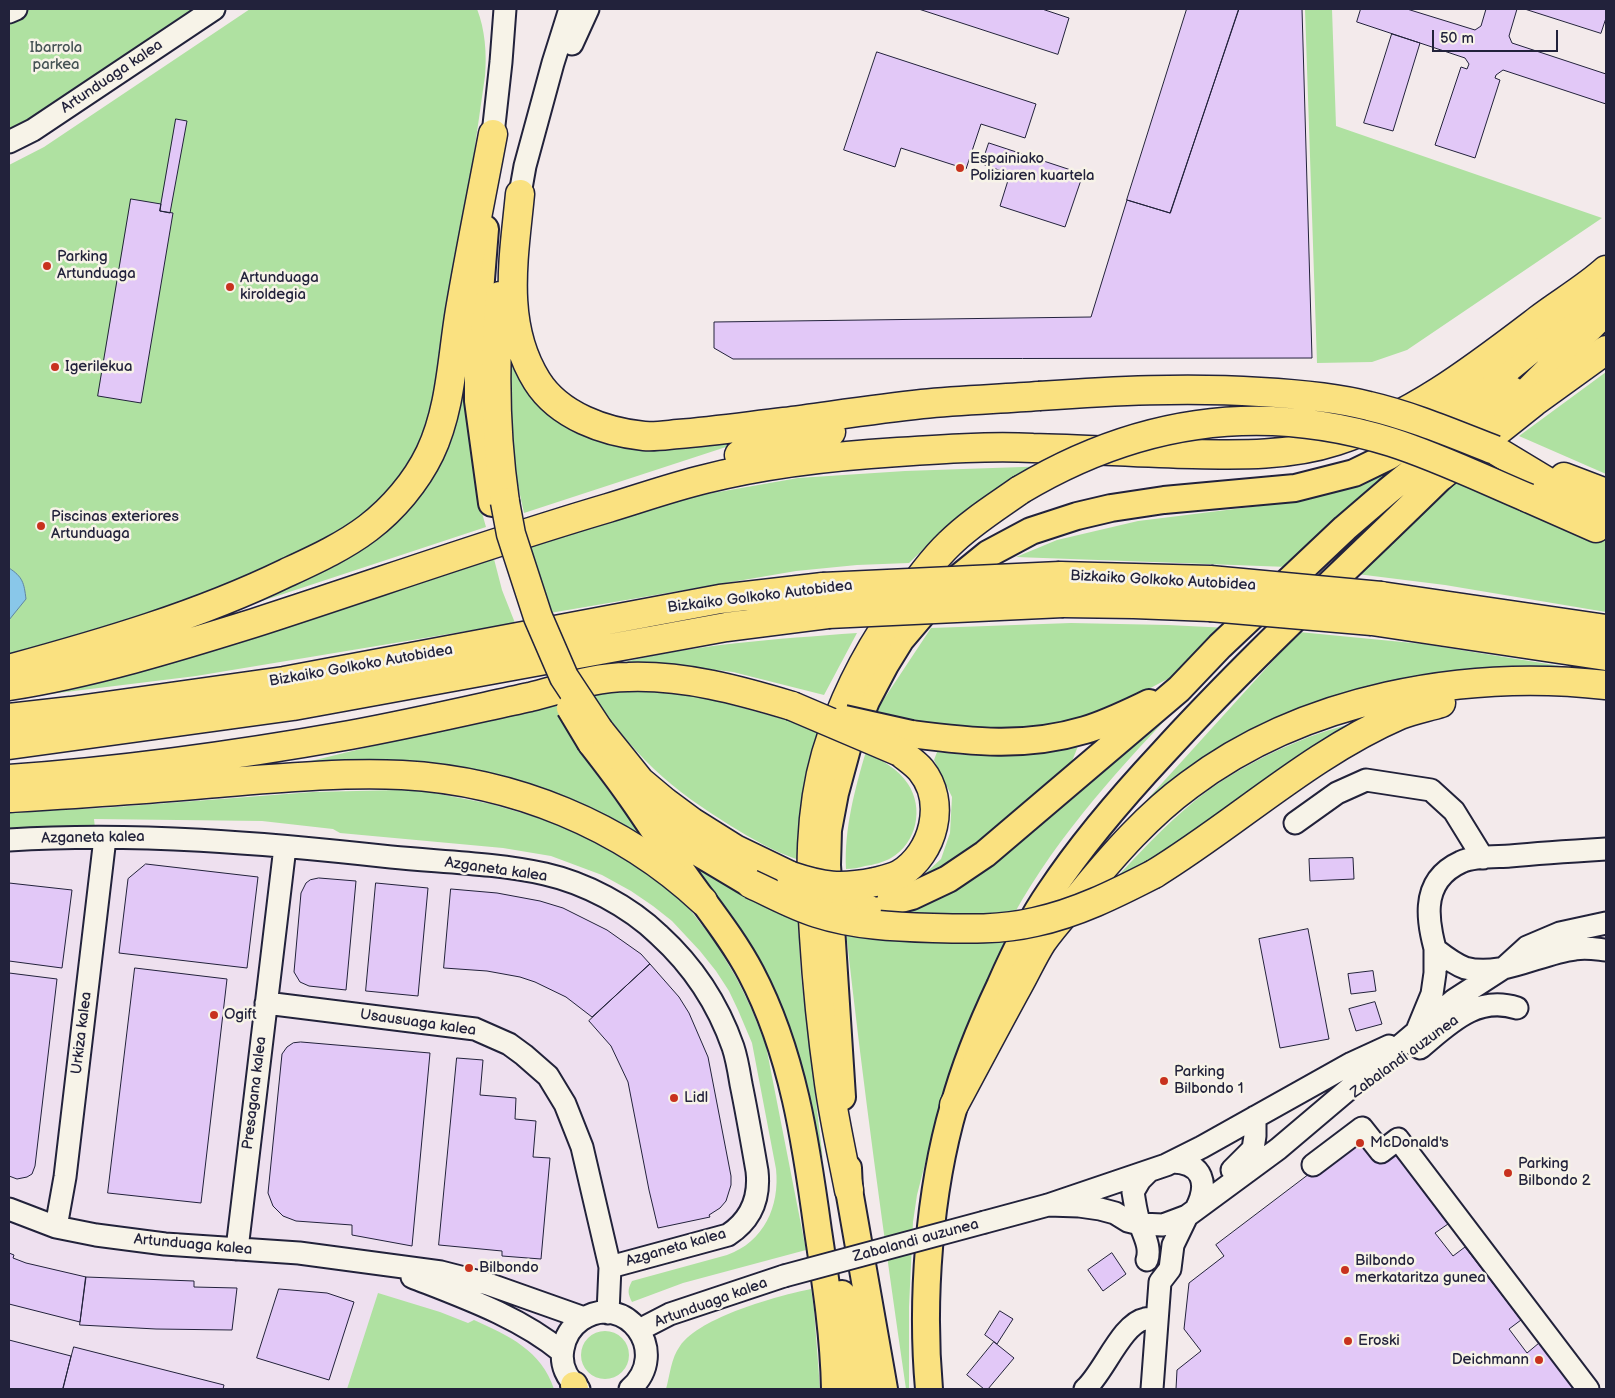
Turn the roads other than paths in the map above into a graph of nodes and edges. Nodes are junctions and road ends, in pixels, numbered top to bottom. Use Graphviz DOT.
graph roads {
  1 [pos="16,9"];
  2 [pos="214,9"];
  3 [pos="495,9"];
  4 [pos="505,9"];
  5 [pos="570,9"];
  6 [pos="588,9"];
  7 [pos="9,12"];
  8 [pos="501,62"];
  9 [pos="536,125"];
  10 [pos="493,134"];
  11 [pos="9,142"];
  12 [pos="520,194"];
  13 [pos="1606,270"];
  14 [pos="1606,280"];
  15 [pos="1605,313"];
  16 [pos="1606,350"];
  17 [pos="1039,396"];
  18 [pos="1495,450"];
  19 [pos="1442,476"];
  20 [pos="1606,493"];
  21 [pos="499,502"];
  22 [pos="1606,516"];
  23 [pos="532,530"];
  24 [pos="1606,533"];
  25 [pos="1606,628"];
  26 [pos="1606,656"];
  27 [pos="9,668"];
  28 [pos="9,686"];
  29 [pos="1606,686"];
  30 [pos="1179,689"];
  31 [pos="1606,692"];
  32 [pos="9,718"];
  33 [pos="595,736"];
  34 [pos="906,743"];
  35 [pos="9,745"];
  36 [pos="9,780"];
  37 [pos="632,797"];
  38 [pos="9,798"];
  39 [pos="1295,823"];
  40 [pos="105,838"];
  41 [pos="9,840"];
  42 [pos="285,847"];
  43 [pos="1606,849"];
  44 [pos="1483,858"];
  45 [pos="751,884"];
  46 [pos="871,895"];
  47 [pos="703,901"];
  48 [pos="1606,923"];
  49 [pos="1435,949"];
  50 [pos="1606,950"];
  51 [pos="1505,967"];
  52 [pos="1454,1000"];
  53 [pos="266,1003"];
  54 [pos="1517,1008"];
  55 [pos="1415,1033"];
  56 [pos="954,1105"];
  57 [pos="1256,1117"];
  58 [pos="1300,1130"];
  59 [pos="808,1160"];
  60 [pos="1173,1162"];
  61 [pos="1313,1165"];
  62 [pos="1150,1171"];
  63 [pos="849,1190"];
  64 [pos="1218,1194"];
  65 [pos="1048,1205"];
  66 [pos="9,1209"];
  67 [pos="1191,1212"];
  68 [pos="1134,1222"];
  69 [pos="56,1228"];
  70 [pos="237,1249"];
  71 [pos="381,1265"];
  72 [pos="610,1268"];
  73 [pos="784,1276"];
  74 [pos="1160,1282"];
  75 [pos="608,1313"];
  76 [pos="584,1318"];
  77 [pos="1157,1319"];
  78 [pos="638,1330"];
  79 [pos="562,1352"];
  80 [pos="576,1388"];
  81 [pos="630,1389"];
  82 [pos="835,1389"];
  83 [pos="862,1389"];
  84 [pos="884,1389"];
  85 [pos="929,1389"];
  86 [pos="1085,1389"];
  87 [pos="1152,1389"];
  88 [pos="1588,1389"];
  1 -- 7 [label="street"];
  2 -- 11 [label="street, Artunduaga kalea"];
  3 -- 8 [label="street"];
  4 -- 8 [label="street"];
  5 -- 9 [label="street"];
  6 -- 9 [label="street"];
  8 -- 10 [label="street"];
  9 -- 12 [label="street"];
  10 -- 21 [label="main road"];
  10 -- 27 [label="highway"];
  12 -- 17 [label="highway"];
  12 -- 21 [label="highway"];
  13 -- 23 [label="highway"];
  14 -- 63 [label="main road"];
  15 -- 19 [label="main road"];
  15 -- 30 [label="main road"];
  16 -- 19 [label="highway"];
  17 -- 18 [label="highway, bridge"];
  17 -- 23 [label="highway"];
  18 -- 20 [label="highway"];
  18 -- 22 [label="highway"];
  19 -- 56 [label="main road"];
  21 -- 33 [label="highway, bridge"];
  23 -- 28 [label="highway"];
  24 -- 63 [label="highway, bridge"];
  25 -- 32 [label="highway, Bizkaiko Golkoko Autobidea, bridge"];
  26 -- 35 [label="highway, Bizkaiko Golkoko Autobidea, bridge"];
  29 -- 56 [label="highway"];
  30 -- 34 [label="main road"];
  30 -- 46 [label="main road"];
  31 -- 45 [label="highway, bridge"];
  33 -- 37 [label="main road"];
  33 -- 46 [label="highway, bridge"];
  34 -- 36 [label="highway, bridge"];
  34 -- 46 [label="highway"];
  37 -- 45 [label="main road"];
  37 -- 47 [label="main road"];
  38 -- 47 [label="highway"];
  39 -- 44 [label="street"];
  40 -- 41 [label="street, Azganeta kalea"];
  40 -- 42 [label="street, Azganeta kalea"];
  40 -- 69 [label="street, Urkiza kalea"];
  42 -- 53 [label="street, Presagana kalea"];
  42 -- 72 [label="street, Azganeta kalea"];
  43 -- 44 [label="street, Zabalandi auzunea"];
  44 -- 49 [label="street, Zabalandi auzunea"];
  45 -- 46 [label="main road, bridge"];
  47 -- 59 [label="main road"];
  48 -- 51 [label="street, Zabalandi auzunea"];
  49 -- 51 [label="street, Zabalandi auzunea"];
  49 -- 52 [label="street, Zabalandi auzunea"];
  49 -- 55 [label="street, Zabalandi auzunea"];
  50 -- 51 [label="street, Zabalandi auzunea"];
  51 -- 52 [label="street, Zabalandi auzunea"];
  52 -- 55 [label="street, Zabalandi auzunea"];
  53 -- 70 [label="street, Presagana kalea"];
  53 -- 72 [label="street, Usausuaga kalea"];
  54 -- 58 [label="street, Zabalandi auzunea"];
  55 -- 57 [label="street, Zabalandi auzunea"];
  55 -- 58 [label="street, Zabalandi auzunea"];
  56 -- 85 [label="main road"];
  57 -- 60 [label="street, Zabalandi auzunea"];
  57 -- 64 [label="street, Zabalandi auzunea"];
  58 -- 64 [label="street, Zabalandi auzunea"];
  59 -- 82 [label="main road"];
  59 -- 83 [label="main road"];
  60 -- 62 [label="street, Zabalandi auzunea"];
  60 -- 67 [label="street"];
  61 -- 88 [label="street"];
  62 -- 65 [label="street, Zabalandi auzunea"];
  62 -- 68 [label="street, Zabalandi auzunea"];
  63 -- 84 [label="main road"];
  64 -- 67 [label="street, Zabalandi auzunea"];
  65 -- 68 [label="street, Zabalandi auzunea"];
  65 -- 73 [label="street, Zabalandi auzunea, bridge"];
  66 -- 69 [label="street, Artunduaga kalea"];
  67 -- 68 [label="street, Zabalandi auzunea"];
  67 -- 74 [label="street"];
  68 -- 74 [label="street, Zabalandi auzunea"];
  69 -- 70 [label="street, Artunduaga kalea"];
  70 -- 71 [label="street, Artunduaga kalea"];
  71 -- 76 [label="street, Artunduaga kalea"];
  71 -- 79 [label="street, Artunduaga kalea"];
  72 -- 75 [label="street, Usausuaga kalea"];
  73 -- 78 [label="street, Artunduaga kalea"];
  74 -- 77 [label="street"];
  75 -- 76 [label="street"];
  75 -- 78 [label="street, Artunduaga kalea"];
  76 -- 79 [label="street"];
  77 -- 86 [label="street"];
  77 -- 87 [label="street"];
  78 -- 81 [label="street, Artunduaga kalea"];
  79 -- 80 [label="street"];
}
